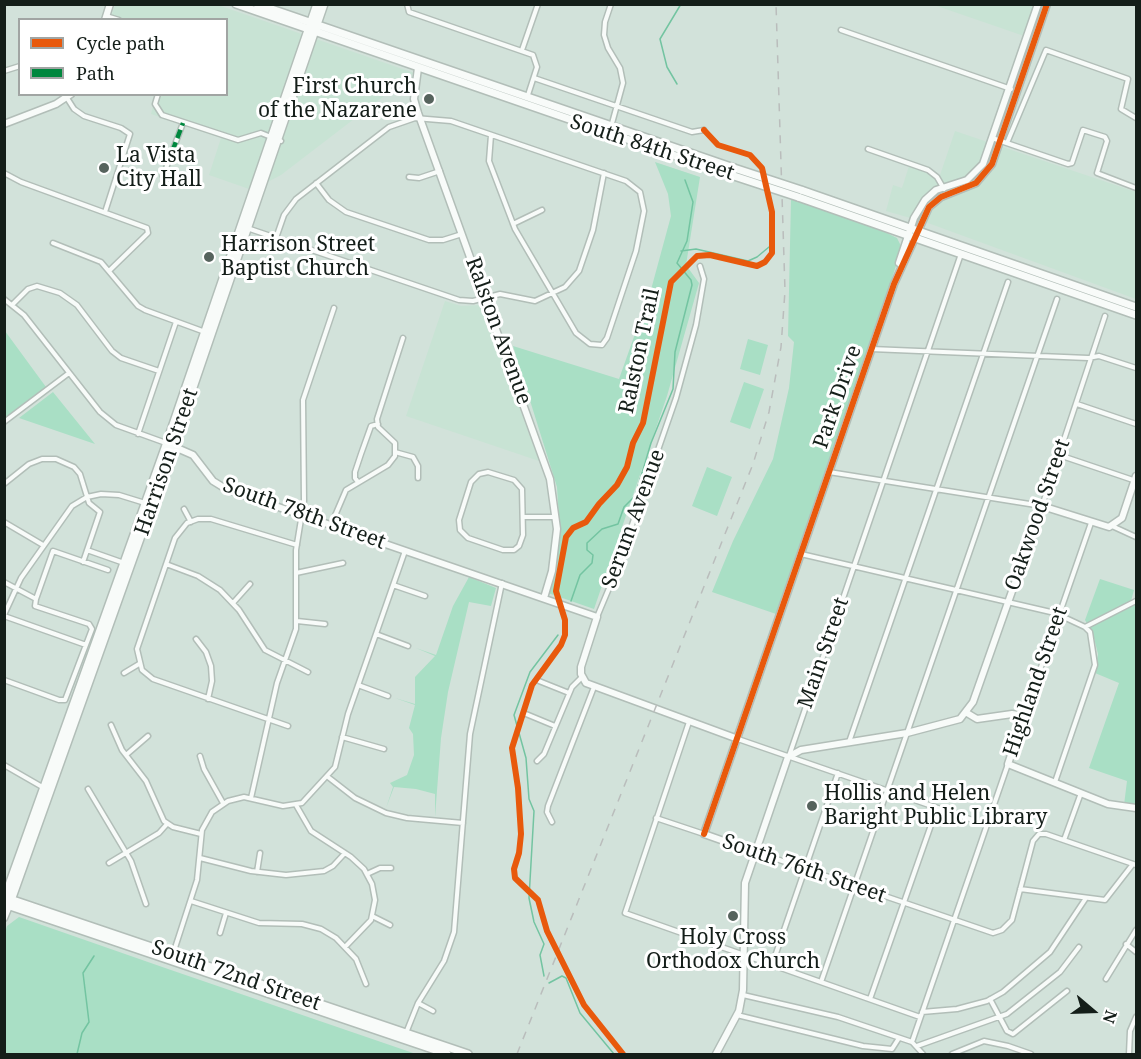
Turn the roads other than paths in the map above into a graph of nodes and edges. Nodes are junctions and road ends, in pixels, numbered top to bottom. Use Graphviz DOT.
graph roads {
  1 [pos="110,4"];
  2 [pos="236,4"];
  3 [pos="257,4"];
  4 [pos="317,4"];
  5 [pos="324,4"];
  6 [pos="407,4"];
  7 [pos="538,4"];
  8 [pos="611,4"];
  9 [pos="1038,4"];
  10 [pos="1047,4"];
  11 [pos="105,18"];
  12 [pos="312,28"];
  13 [pos="841,30"];
  14 [pos="522,50"];
  15 [pos="418,68"];
  16 [pos="460,75"];
  17 [pos="534,78"];
  18 [pos="1009,89"];
  19 [pos="1017,92"];
  20 [pos="69,96"];
  21 [pos="157,96"];
  22 [pos="527,98"];
  23 [pos="617,107"];
  24 [pos="420,118"];
  25 [pos="1137,118"];
  26 [pos="183,123"];
  27 [pos="4,124"];
  28 [pos="610,130"];
  29 [pos="704,130"];
  30 [pos="491,135"];
  31 [pos="992,138"];
  32 [pos="277,140"];
  33 [pos="1004,142"];
  34 [pos="868,149"];
  35 [pos="440,171"];
  36 [pos="4,172"];
  37 [pos="604,173"];
  38 [pos="163,176"];
  39 [pos="409,177"];
  40 [pos="316,183"];
  41 [pos="944,188"];
  42 [pos="1137,188"];
  43 [pos="947,195"];
  44 [pos="542,210"];
  45 [pos="105,212"];
  46 [pos="513,224"];
  47 [pos="244,227"];
  48 [pos="912,232"];
  49 [pos="462,233"];
  50 [pos="276,238"];
  51 [pos="53,243"];
  52 [pos="961,254"];
  53 [pos="700,266"];
  54 [pos="112,272"];
  55 [pos="1008,282"];
  56 [pos="552,294"];
  57 [pos="486,297"];
  58 [pos="4,298"];
  59 [pos="1058,299"];
  60 [pos="13,304"];
  61 [pos="1137,307"];
  62 [pos="334,308"];
  63 [pos="1137,315"];
  64 [pos="1105,316"];
  65 [pos="176,322"];
  66 [pos="208,333"];
  67 [pos="403,338"];
  68 [pos="871,350"];
  69 [pos="927,352"];
  70 [pos="982,354"];
  71 [pos="1038,356"];
  72 [pos="1093,357"];
  73 [pos="1137,368"];
  74 [pos="159,371"];
  75 [pos="69,373"];
  76 [pos="1077,404"];
  77 [pos="4,422"];
  78 [pos="378,424"];
  79 [pos="1137,424"];
  80 [pos="138,434"];
  81 [pos="170,445"];
  82 [pos="396,452"];
  83 [pos="1059,455"];
  84 [pos="829,472"];
  85 [pos="418,478"];
  86 [pos="1136,479"];
  87 [pos="884,481"];
  88 [pos="358,482"];
  89 [pos="4,484"];
  90 [pos="936,489"];
  91 [pos="87,497"];
  92 [pos="989,497"];
  93 [pos="149,504"];
  94 [pos="1042,506"];
  95 [pos="184,509"];
  96 [pos="303,516"];
  97 [pos="524,517"];
  98 [pos="556,517"];
  99 [pos="4,522"];
  100 [pos="191,522"];
  101 [pos="1091,523"];
  102 [pos="331,525"];
  103 [pos="1112,526"];
  104 [pos="1137,537"];
  105 [pos="43,545"];
  106 [pos="297,545"];
  107 [pos="87,550"];
  108 [pos="405,551"];
  109 [pos="801,554"];
  110 [pos="83,562"];
  111 [pos="125,563"];
  112 [pos="343,563"];
  113 [pos="166,564"];
  114 [pos="854,567"];
  115 [pos="108,570"];
  116 [pos="296,573"];
  117 [pos="905,579"];
  118 [pos="4,582"];
  119 [pos="502,583"];
  120 [pos="250,584"];
  121 [pos="393,585"];
  122 [pos="16,588"];
  123 [pos="957,591"];
  124 [pos="425,596"];
  125 [pos="544,598"];
  126 [pos="36,599"];
  127 [pos="1137,601"];
  128 [pos="1008,602"];
  129 [pos="233,603"];
  130 [pos="1059,615"];
  131 [pos="4,616"];
  132 [pos="597,617"];
  133 [pos="297,621"];
  134 [pos="325,624"];
  135 [pos="1085,627"];
  136 [pos="376,634"];
  137 [pos="196,639"];
  138 [pos="86,645"];
  139 [pos="408,646"];
  140 [pos="285,662"];
  141 [pos="139,664"];
  142 [pos="308,672"];
  143 [pos="124,673"];
  144 [pos="582,677"];
  145 [pos="4,680"];
  146 [pos="539,681"];
  147 [pos="358,685"];
  148 [pos="594,687"];
  149 [pos="569,693"];
  150 [pos="388,696"];
  151 [pos="208,699"];
  152 [pos="967,712"];
  153 [pos="526,714"];
  154 [pos="1024,716"];
  155 [pos="270,720"];
  156 [pos="688,722"];
  157 [pos="111,725"];
  158 [pos="288,726"];
  159 [pos="555,726"];
  160 [pos="907,733"];
  161 [pos="148,736"];
  162 [pos="342,737"];
  163 [pos="738,739"];
  164 [pos="849,743"];
  165 [pos="384,749"];
  166 [pos="126,755"];
  167 [pos="200,756"];
  168 [pos="788,757"];
  169 [pos="537,761"];
  170 [pos="1008,764"];
  171 [pos="4,765"];
  172 [pos="838,773"];
  173 [pos="328,777"];
  174 [pos="1055,782"];
  175 [pos="88,789"];
  176 [pos="47,790"];
  177 [pos="887,790"];
  178 [pos="1081,793"];
  179 [pos="251,798"];
  180 [pos="223,803"];
  181 [pos="296,805"];
  182 [pos="937,808"];
  183 [pos="1137,808"];
  184 [pos="656,818"];
  185 [pos="552,822"];
  186 [pos="464,823"];
  187 [pos="167,824"];
  188 [pos="987,825"];
  189 [pos="201,834"];
  190 [pos="704,834"];
  191 [pos="1064,840"];
  192 [pos="755,852"];
  193 [pos="127,853"];
  194 [pos="260,853"];
  195 [pos="345,853"];
  196 [pos="200,858"];
  197 [pos="110,863"];
  198 [pos="1135,864"];
  199 [pos="391,868"];
  200 [pos="805,869"];
  201 [pos="256,872"];
  202 [pos="367,873"];
  203 [pos="854,886"];
  204 [pos="1020,889"];
  205 [pos="1086,898"];
  206 [pos="6,900"];
  207 [pos="191,901"];
  208 [pos="904,903"];
  209 [pos="146,904"];
  210 [pos="226,913"];
  211 [pos="372,916"];
  212 [pos="4,918"];
  213 [pos="953,921"];
  214 [pos="390,925"];
  215 [pos="1137,930"];
  216 [pos="220,933"];
  217 [pos="1126,944"];
  218 [pos="345,947"];
  219 [pos="1078,947"];
  220 [pos="1137,952"];
  221 [pos="744,956"];
  222 [pos="172,957"];
  223 [pos="772,965"];
  224 [pos="1106,979"];
  225 [pos="821,982"];
  226 [pos="366,984"];
  227 [pos="1067,991"];
  228 [pos="742,995"];
  229 [pos="870,999"];
  230 [pos="990,999"];
  231 [pos="418,1003"];
  232 [pos="433,1011"];
  233 [pos="737,1015"];
  234 [pos="921,1015"];
  235 [pos="1137,1017"];
  236 [pos="999,1018"];
  237 [pos="1130,1031"];
  238 [pos="404,1036"];
  239 [pos="1137,1036"];
  240 [pos="899,1038"];
  241 [pos="912,1042"];
  242 [pos="917,1046"];
  243 [pos="447,1054"];
  244 [pos="468,1054"];
  245 [pos="716,1054"];
  246 [pos="923,1054"];
  247 [pos="952,1054"];
  248 [pos="1031,1054"];
  249 [pos="1129,1054"];
  1 -- 11 [label="street"];
  2 -- 12 [label="main road, South 84th Street"];
  3 -- 12 [label="main road, South 84th Street"];
  4 -- 12 [label="main road, Harrison Street"];
  5 -- 12 [label="main road, Harrison Street"];
  6 -- 14 [label="street"];
  7 -- 14 [label="street"];
  8 -- 23 [label="street"];
  9 -- 18 [label="street, Park Drive"];
  10 -- 19 [label="street, Park Drive"];
  12 -- 15 [label="main road, South 84th Street"];
  12 -- 16 [label="main road, South 84th Street"];
  12 -- 32 [label="main road, Harrison Street"];
  13 -- 18 [label="street"];
  14 -- 17 [label="street"];
  15 -- 16 [label="main road"];
  15 -- 24 [label="street, Ralston Avenue"];
  15 -- 28 [label="main road, South 84th Street"];
  16 -- 22 [label="main road, South 84th Street"];
  17 -- 22 [label="street"];
  17 -- 23 [label="street"];
  18 -- 19 [label="street"];
  18 -- 31 [label="street, Park Drive"];
  19 -- 33 [label="street, Park Drive"];
  20 -- 27 [label="street"];
  20 -- 45 [label="street"];
  21 -- 26 [label="street"];
  22 -- 28 [label="main road, South 84th Street"];
  23 -- 28 [label="street"];
  23 -- 29 [label="street"];
  24 -- 30 [label="street"];
  24 -- 35 [label="street, Ralston Avenue"];
  24 -- 40 [label="street"];
  25 -- 33 [label="street"];
  26 -- 32 [label="street"];
  26 -- 38 [label="street"];
  28 -- 48 [label="main road, South 84th Street, bridge"];
  30 -- 37 [label="street"];
  30 -- 46 [label="street"];
  31 -- 33 [label="street"];
  31 -- 41 [label="street, Park Drive"];
  32 -- 47 [label="main road, Harrison Street"];
  33 -- 42 [label="street"];
  33 -- 43 [label="street, Park Drive"];
  34 -- 41 [label="street"];
  35 -- 39 [label="street"];
  35 -- 49 [label="street, Ralston Avenue"];
  36 -- 45 [label="street"];
  37 -- 56 [label="street"];
  37 -- 56 [label="street"];
  40 -- 49 [label="street"];
  40 -- 50 [label="street"];
  41 -- 43 [label="street"];
  41 -- 48 [label="street, Park Drive"];
  43 -- 48 [label="street, Park Drive"];
  44 -- 46 [label="street"];
  45 -- 54 [label="street"];
  46 -- 56 [label="street"];
  47 -- 50 [label="street"];
  47 -- 66 [label="main road, Harrison Street"];
  48 -- 52 [label="main road, South 84th Street"];
  48 -- 61 [label="main road, South 84th Street"];
  48 -- 68 [label="street, Park Drive"];
  49 -- 57 [label="street, Ralston Avenue"];
  50 -- 57 [label="street"];
  51 -- 54 [label="street"];
  52 -- 63 [label="main road, South 84th Street"];
  52 -- 69 [label="street, Main Street"];
  53 -- 132 [label="street, Serum Avenue"];
  54 -- 65 [label="street"];
  55 -- 70 [label="street"];
  56 -- 57 [label="street"];
  57 -- 98 [label="street, Ralston Avenue"];
  58 -- 60 [label="street, South 78th Street"];
  59 -- 71 [label="street"];
  60 -- 74 [label="street"];
  60 -- 75 [label="street, South 78th Street"];
  62 -- 96 [label="street"];
  64 -- 72 [label="street, Oakwood Street"];
  65 -- 66 [label="street"];
  65 -- 74 [label="street"];
  66 -- 81 [label="main road, Harrison Street"];
  67 -- 78 [label="street"];
  68 -- 69 [label="street"];
  68 -- 84 [label="street, Park Drive"];
  69 -- 70 [label="street"];
  69 -- 87 [label="street, Main Street"];
  70 -- 71 [label="street"];
  70 -- 90 [label="street"];
  71 -- 72 [label="street"];
  71 -- 92 [label="street"];
  72 -- 73 [label="street"];
  72 -- 76 [label="street, Oakwood Street"];
  74 -- 80 [label="street"];
  75 -- 77 [label="street"];
  75 -- 80 [label="street, South 78th Street"];
  76 -- 79 [label="street"];
  76 -- 83 [label="street, Oakwood Street"];
  78 -- 82 [label="street"];
  78 -- 88 [label="street"];
  80 -- 81 [label="street, South 78th Street"];
  81 -- 93 [label="main road, Harrison Street"];
  81 -- 96 [label="street, South 78th Street"];
  82 -- 85 [label="street"];
  82 -- 88 [label="street"];
  83 -- 86 [label="street"];
  83 -- 94 [label="street, Oakwood Street"];
  84 -- 87 [label="street"];
  84 -- 109 [label="street, Park Drive"];
  86 -- 103 [label="street"];
  87 -- 90 [label="street"];
  87 -- 114 [label="street, Main Street"];
  88 -- 102 [label="street"];
  89 -- 91 [label="street"];
  90 -- 92 [label="street"];
  90 -- 117 [label="street"];
  91 -- 93 [label="street"];
  91 -- 105 [label="street"];
  91 -- 107 [label="street"];
  92 -- 94 [label="street"];
  92 -- 123 [label="street"];
  93 -- 111 [label="main road, Harrison Street"];
  93 -- 176 [label="main road, Harrison Street"];
  94 -- 101 [label="street"];
  94 -- 128 [label="street, Oakwood Street"];
  95 -- 100 [label="street"];
  96 -- 102 [label="street, South 78th Street"];
  96 -- 106 [label="street"];
  97 -- 97 [label="street"];
  97 -- 98 [label="street"];
  98 -- 125 [label="street, Ralston Avenue"];
  99 -- 105 [label="street"];
  100 -- 106 [label="street"];
  100 -- 113 [label="street"];
  101 -- 103 [label="street"];
  101 -- 130 [label="street, Highland Street"];
  102 -- 108 [label="street, South 78th Street"];
  103 -- 104 [label="street"];
  105 -- 122 [label="street"];
  106 -- 116 [label="street"];
  107 -- 110 [label="street"];
  107 -- 111 [label="street"];
  108 -- 119 [label="street, South 78th Street"];
  108 -- 121 [label="street"];
  109 -- 114 [label="street"];
  109 -- 163 [label="street, Park Drive"];
  110 -- 115 [label="street"];
  110 -- 126 [label="street"];
  111 -- 176 [label="main road, Harrison Street"];
  112 -- 116 [label="street"];
  113 -- 129 [label="street"];
  113 -- 141 [label="street"];
  114 -- 117 [label="street"];
  114 -- 168 [label="street, Main Street"];
  116 -- 133 [label="street"];
  117 -- 123 [label="street"];
  117 -- 164 [label="street"];
  118 -- 122 [label="street"];
  119 -- 125 [label="street, South 78th Street"];
  119 -- 186 [label="street"];
  120 -- 129 [label="street"];
  121 -- 124 [label="street"];
  121 -- 136 [label="street"];
  122 -- 126 [label="street"];
  122 -- 131 [label="street"];
  123 -- 128 [label="street"];
  123 -- 160 [label="street"];
  125 -- 132 [label="street, South 78th Street"];
  126 -- 138 [label="street"];
  127 -- 135 [label="street"];
  128 -- 130 [label="street"];
  128 -- 152 [label="street, Oakwood Street"];
  129 -- 140 [label="street"];
  130 -- 135 [label="street"];
  130 -- 154 [label="street, Highland Street"];
  131 -- 138 [label="street"];
  132 -- 144 [label="street, Serum Avenue"];
  133 -- 134 [label="street"];
  133 -- 140 [label="street"];
  135 -- 174 [label="street"];
  136 -- 139 [label="street"];
  136 -- 147 [label="street"];
  137 -- 151 [label="street"];
  138 -- 145 [label="street"];
  140 -- 142 [label="street"];
  140 -- 155 [label="street"];
  141 -- 143 [label="street"];
  141 -- 151 [label="street"];
  144 -- 148 [label="street"];
  144 -- 149 [label="street, Serum Avenue"];
  146 -- 149 [label="street"];
  147 -- 150 [label="street"];
  147 -- 162 [label="street"];
  148 -- 156 [label="street"];
  148 -- 185 [label="street"];
  149 -- 159 [label="street, Serum Avenue"];
  151 -- 155 [label="street"];
  152 -- 154 [label="street"];
  152 -- 160 [label="street"];
  153 -- 159 [label="street"];
  154 -- 170 [label="street, Highland Street"];
  155 -- 158 [label="street"];
  155 -- 179 [label="street"];
  156 -- 163 [label="street"];
  156 -- 184 [label="street"];
  157 -- 166 [label="street"];
  159 -- 169 [label="street, Serum Avenue"];
  160 -- 164 [label="street"];
  160 -- 177 [label="street"];
  161 -- 166 [label="street"];
  162 -- 165 [label="street"];
  162 -- 173 [label="street"];
  163 -- 168 [label="street"];
  163 -- 190 [label="street, Park Drive"];
  164 -- 168 [label="street"];
  166 -- 187 [label="street"];
  167 -- 180 [label="street"];
  168 -- 172 [label="street"];
  168 -- 192 [label="street, Main Street"];
  170 -- 174 [label="street"];
  170 -- 188 [label="street, Highland Street"];
  171 -- 176 [label="street"];
  172 -- 177 [label="street"];
  172 -- 200 [label="street"];
  173 -- 181 [label="street"];
  173 -- 186 [label="street"];
  174 -- 178 [label="street"];
  175 -- 193 [label="street"];
  176 -- 206 [label="main road, Harrison Street"];
  177 -- 182 [label="street"];
  177 -- 203 [label="street"];
  178 -- 183 [label="street"];
  178 -- 191 [label="street"];
  179 -- 180 [label="street"];
  179 -- 181 [label="street"];
  180 -- 189 [label="street"];
  181 -- 195 [label="street"];
  182 -- 188 [label="street"];
  182 -- 208 [label="street"];
  184 -- 190 [label="street, South 76th Street"];
  184 -- 221 [label="street"];
  186 -- 231 [label="street"];
  187 -- 189 [label="street"];
  187 -- 193 [label="street"];
  188 -- 213 [label="street, Highland Street"];
  189 -- 196 [label="street"];
  190 -- 192 [label="street, South 76th Street"];
  191 -- 198 [label="street"];
  191 -- 204 [label="street, South 76th Street"];
  192 -- 200 [label="street, South 76th Street"];
  192 -- 221 [label="street, Main Street"];
  193 -- 197 [label="street"];
  193 -- 209 [label="street"];
  194 -- 201 [label="street"];
  195 -- 201 [label="street"];
  195 -- 202 [label="street"];
  196 -- 201 [label="street"];
  196 -- 207 [label="street"];
  198 -- 205 [label="street"];
  199 -- 202 [label="street"];
  200 -- 203 [label="street, South 76th Street"];
  200 -- 223 [label="street"];
  202 -- 211 [label="street"];
  203 -- 208 [label="street, South 76th Street"];
  203 -- 225 [label="street"];
  204 -- 205 [label="street"];
  204 -- 213 [label="street, South 76th Street"];
  205 -- 230 [label="street"];
  206 -- 212 [label="street, Harrison Street"];
  206 -- 222 [label="main road, South 72nd Street"];
  207 -- 210 [label="street"];
  207 -- 222 [label="street"];
  208 -- 213 [label="street, South 76th Street"];
  208 -- 229 [label="street"];
  210 -- 216 [label="street"];
  210 -- 218 [label="street"];
  211 -- 214 [label="street"];
  211 -- 218 [label="street"];
  213 -- 234 [label="street, Highland Street"];
  215 -- 217 [label="street"];
  217 -- 220 [label="street"];
  217 -- 224 [label="street"];
  218 -- 226 [label="street"];
  219 -- 236 [label="street"];
  221 -- 223 [label="street"];
  221 -- 228 [label="street, Main Street"];
  222 -- 238 [label="main road, South 72nd Street"];
  223 -- 225 [label="street"];
  225 -- 229 [label="street"];
  227 -- 236 [label="street"];
  228 -- 233 [label="street, Main Street"];
  228 -- 240 [label="street"];
  229 -- 234 [label="street"];
  230 -- 234 [label="street"];
  230 -- 236 [label="street"];
  231 -- 232 [label="street"];
  231 -- 238 [label="street"];
  233 -- 240 [label="street"];
  233 -- 245 [label="street, Main Street"];
  234 -- 241 [label="street, Highland Street"];
  235 -- 237 [label="street"];
  236 -- 242 [label="street"];
  237 -- 239 [label="street"];
  237 -- 249 [label="street"];
  238 -- 243 [label="main road, South 72nd Street"];
  238 -- 244 [label="main road, South 72nd Street"];
  240 -- 241 [label="street"];
  241 -- 242 [label="street"];
  242 -- 246 [label="street"];
  247 -- 248 [label="street"];
}
